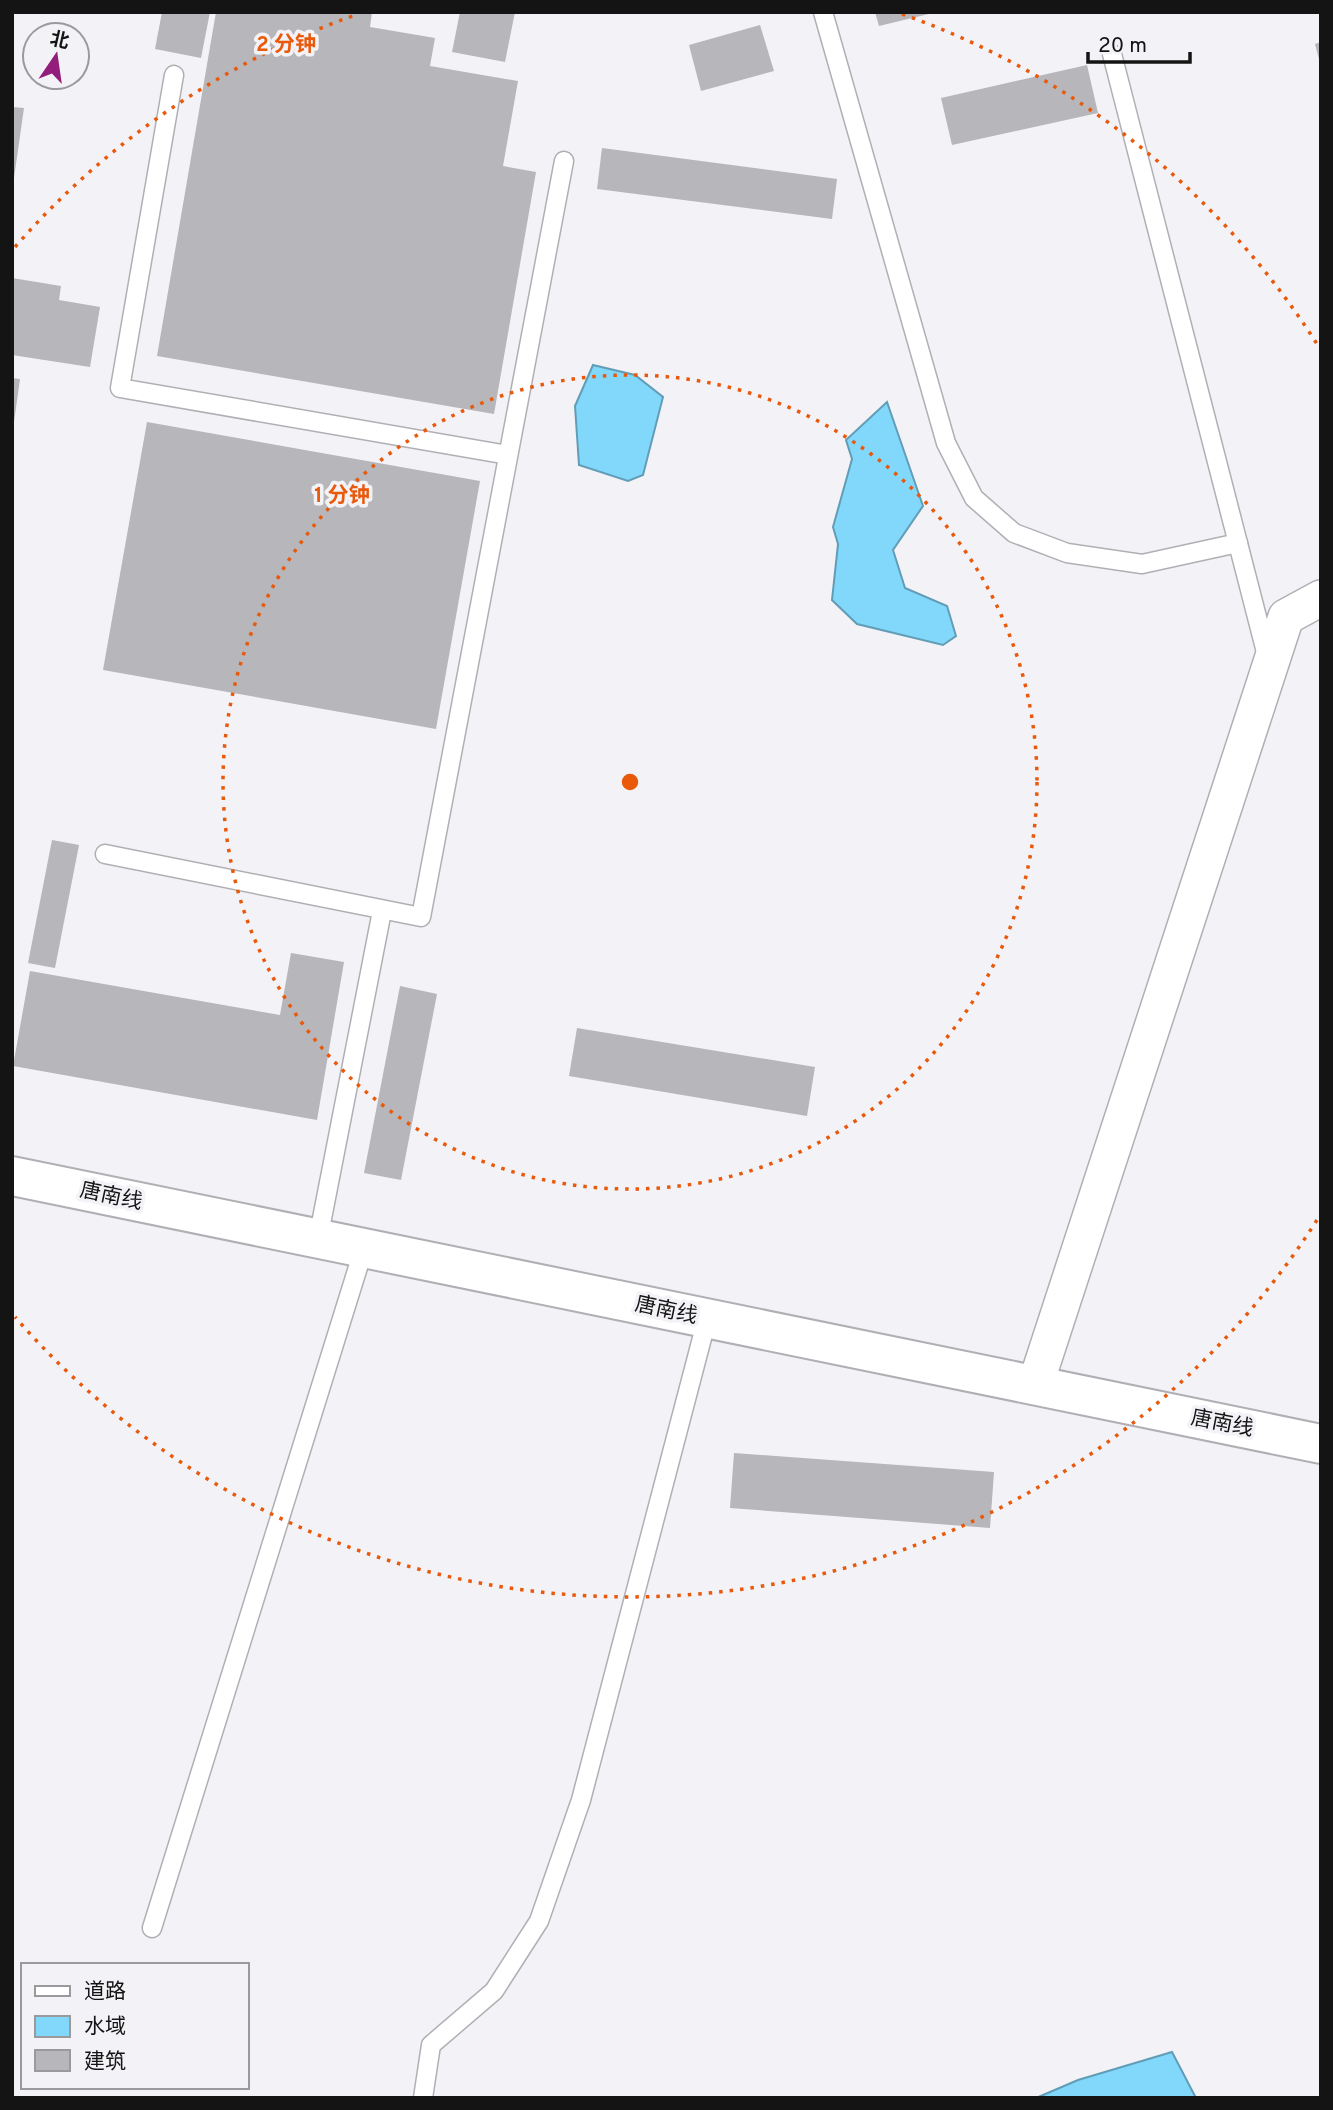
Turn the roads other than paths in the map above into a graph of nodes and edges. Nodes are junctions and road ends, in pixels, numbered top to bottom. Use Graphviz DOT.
graph roads {
  1 [pos="823,12"];
  2 [pos="1112,54"];
  3 [pos="174,75"];
  4 [pos="564,161"];
  5 [pos="508,455"];
  6 [pos="1238,543"];
  7 [pos="1321,598"];
  8 [pos="1269,666"];
  9 [pos="105,854"];
  10 [pos="382,911"];
  11 [pos="12,1177"];
  12 [pos="318,1239"];
  13 [pos="364,1248"];
  14 [pos="707,1319"];
  15 [pos="1035,1386"];
  16 [pos="1321,1444"];
  17 [pos="152,1928"];
  18 [pos="423,2098"];
  1 -- 6 [label="lane"];
  2 -- 6 [label="lane"];
  3 -- 5 [label="lane"];
  4 -- 5 [label="lane"];
  5 -- 10 [label="lane"];
  6 -- 8 [label="lane"];
  7 -- 8 [label="street"];
  8 -- 15 [label="street"];
  9 -- 10 [label="lane"];
  10 -- 12 [label="lane"];
  11 -- 12 [label="street, 唐南线"];
  12 -- 13 [label="street, 唐南线"];
  13 -- 14 [label="street, 唐南线"];
  13 -- 17 [label="lane"];
  14 -- 15 [label="street, 唐南线"];
  14 -- 18 [label="lane"];
  15 -- 16 [label="street, 唐南线"];
}
